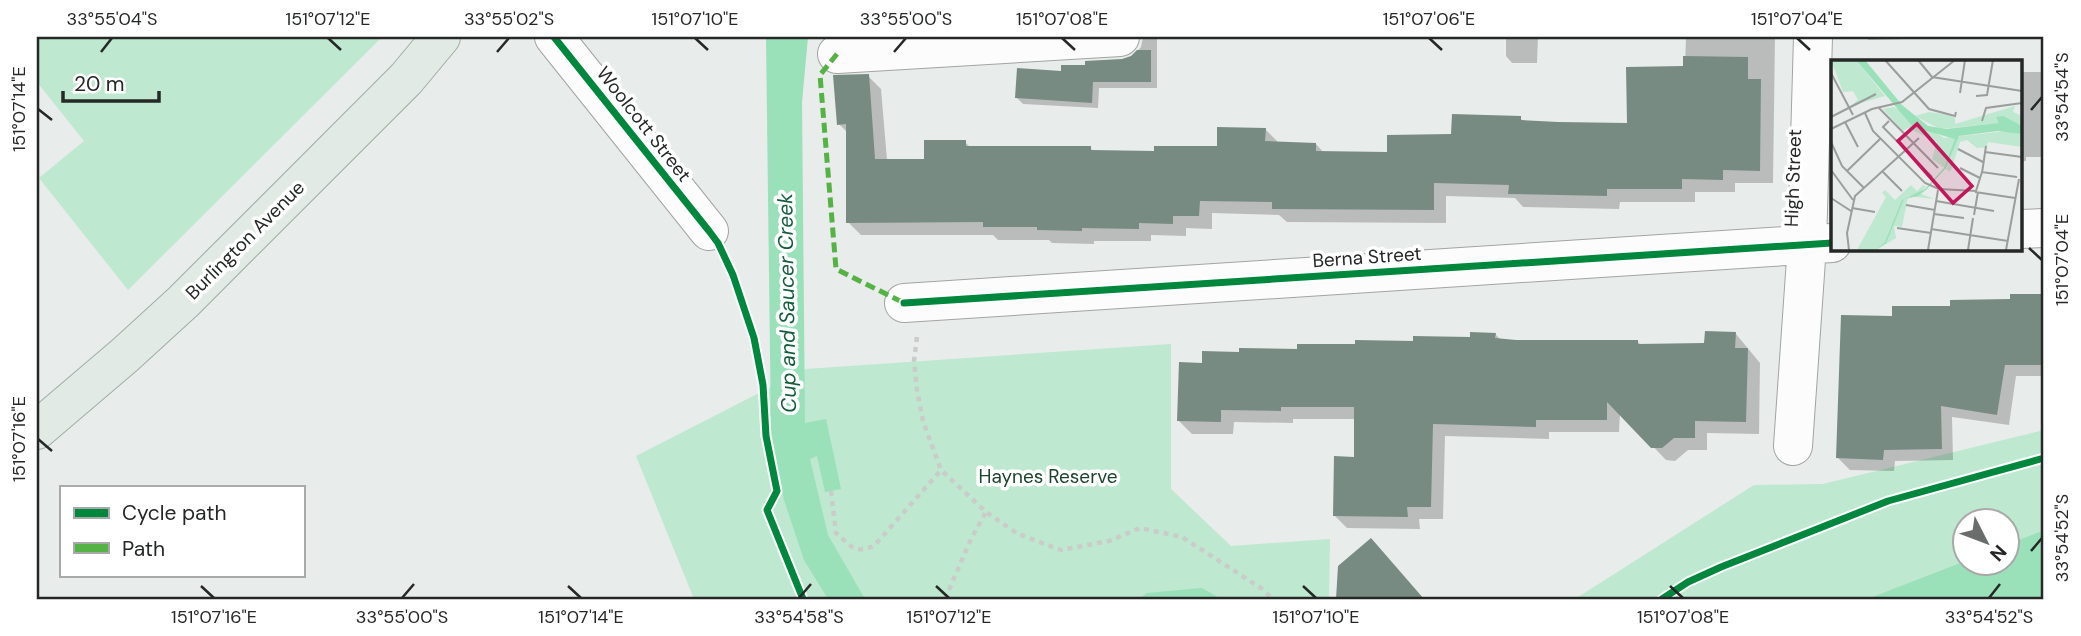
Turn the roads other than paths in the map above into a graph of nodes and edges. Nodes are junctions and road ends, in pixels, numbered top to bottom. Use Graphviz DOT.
graph roads {
  1 [pos="441,37"];
  2 [pos="554,37"];
  3 [pos="1120,37"];
  4 [pos="1813,37"];
  5 [pos="837,54"];
  6 [pos="2044,228"];
  7 [pos="2022,229"];
  8 [pos="709,231"];
  9 [pos="1820,244"];
  10 [pos="913,302"];
  11 [pos="37,430"];
  12 [pos="1793,446"];
  1 -- 11 [label="main road, Burlington Avenue"];
  2 -- 8 [label="street, Woolcott Street"];
  3 -- 5 [label="street"];
  4 -- 9 [label="street, High Street"];
  6 -- 7 [label="street"];
  9 -- 10 [label="street, Berna Street"];
  9 -- 12 [label="street, High Street"];
}
